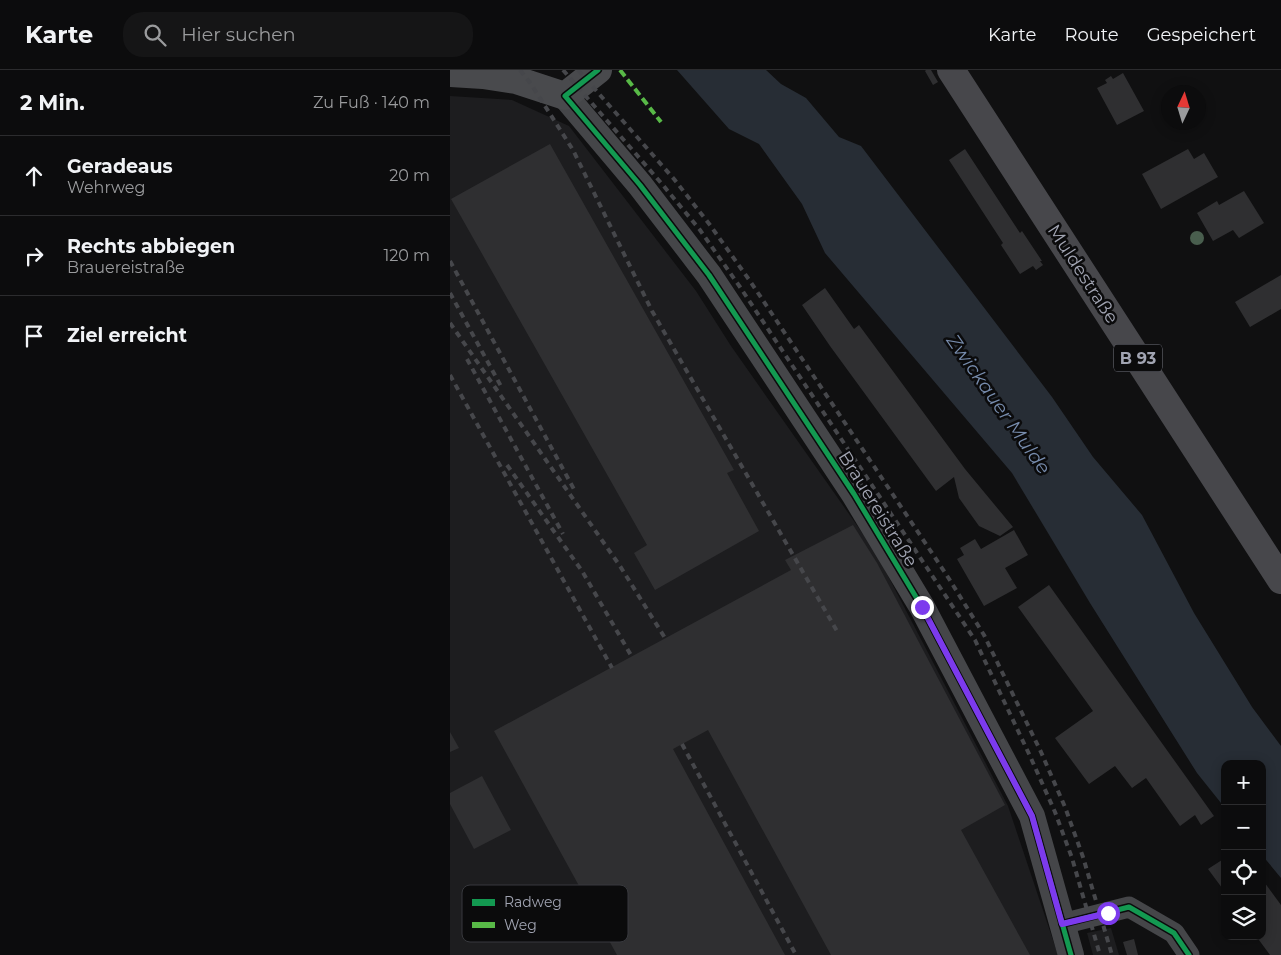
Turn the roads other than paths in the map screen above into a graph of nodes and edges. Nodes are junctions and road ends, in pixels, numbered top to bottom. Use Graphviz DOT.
graph roads {
  1 [pos="598,70"];
  2 [pos="950,70"];
  3 [pos="450,73"];
  4 [pos="565,96"];
  5 [pos="1281,580"];
  6 [pos="1062,924"];
  7 [pos="1071,955"];
  8 [pos="1189,955"];
  1 -- 4 [label="main road"];
  2 -- 5 [label="main road, Muldestraße / B 93"];
  3 -- 4 [label="main road"];
  4 -- 6 [label="street, Brauereistraße"];
  6 -- 7 [label="street, Brauereistraße"];
  6 -- 8 [label="street"];
}
